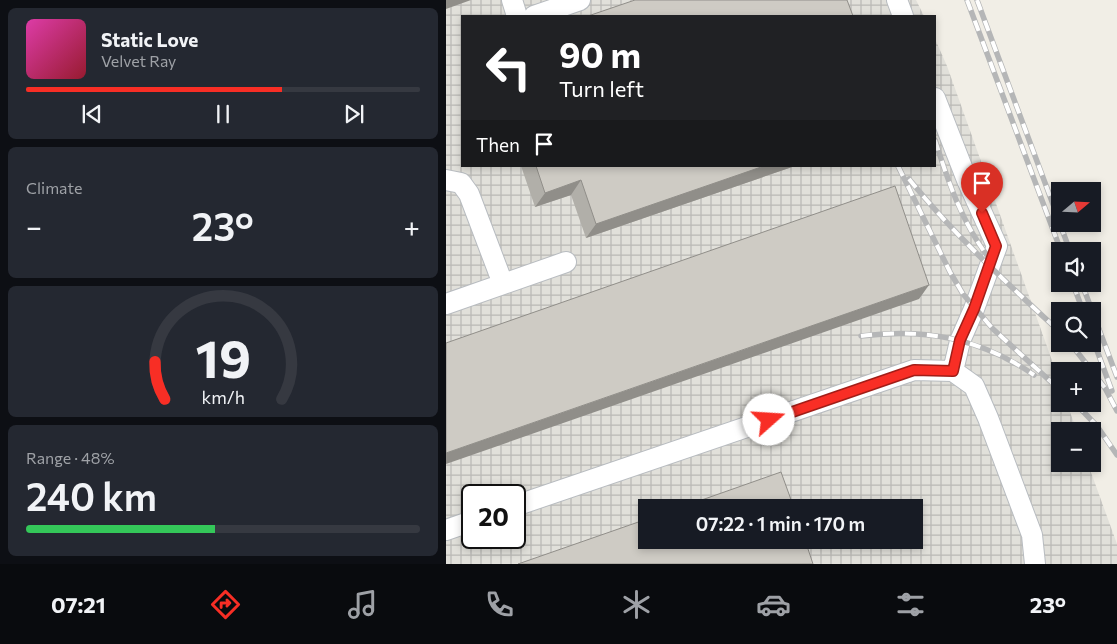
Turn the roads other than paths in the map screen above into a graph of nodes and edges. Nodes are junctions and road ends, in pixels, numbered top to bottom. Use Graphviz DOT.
graph roads {
  1 [pos="512,0"];
  2 [pos="580,0"];
  3 [pos="897,0"];
  4 [pos="517,15"];
  5 [pos="537,15"];
  6 [pos="903,15"];
  7 [pos="936,101"];
  8 [pos="446,180"];
  9 [pos="566,262"];
  10 [pos="503,284"];
  11 [pos="446,304"];
  12 [pos="953,371"];
  13 [pos="526,502"];
  14 [pos="461,525"];
  15 [pos="446,530"];
  16 [pos="1035,564"];
  1 -- 4 [label="lane"];
  2 -- 5 [label="lane"];
  3 -- 6 [label="lane"];
  7 -- 12 [label="lane"];
  8 -- 10 [label="lane"];
  9 -- 10 [label="lane"];
  10 -- 11 [label="lane"];
  12 -- 13 [label="lane"];
  12 -- 16 [label="lane"];
  14 -- 15 [label="lane"];
}
